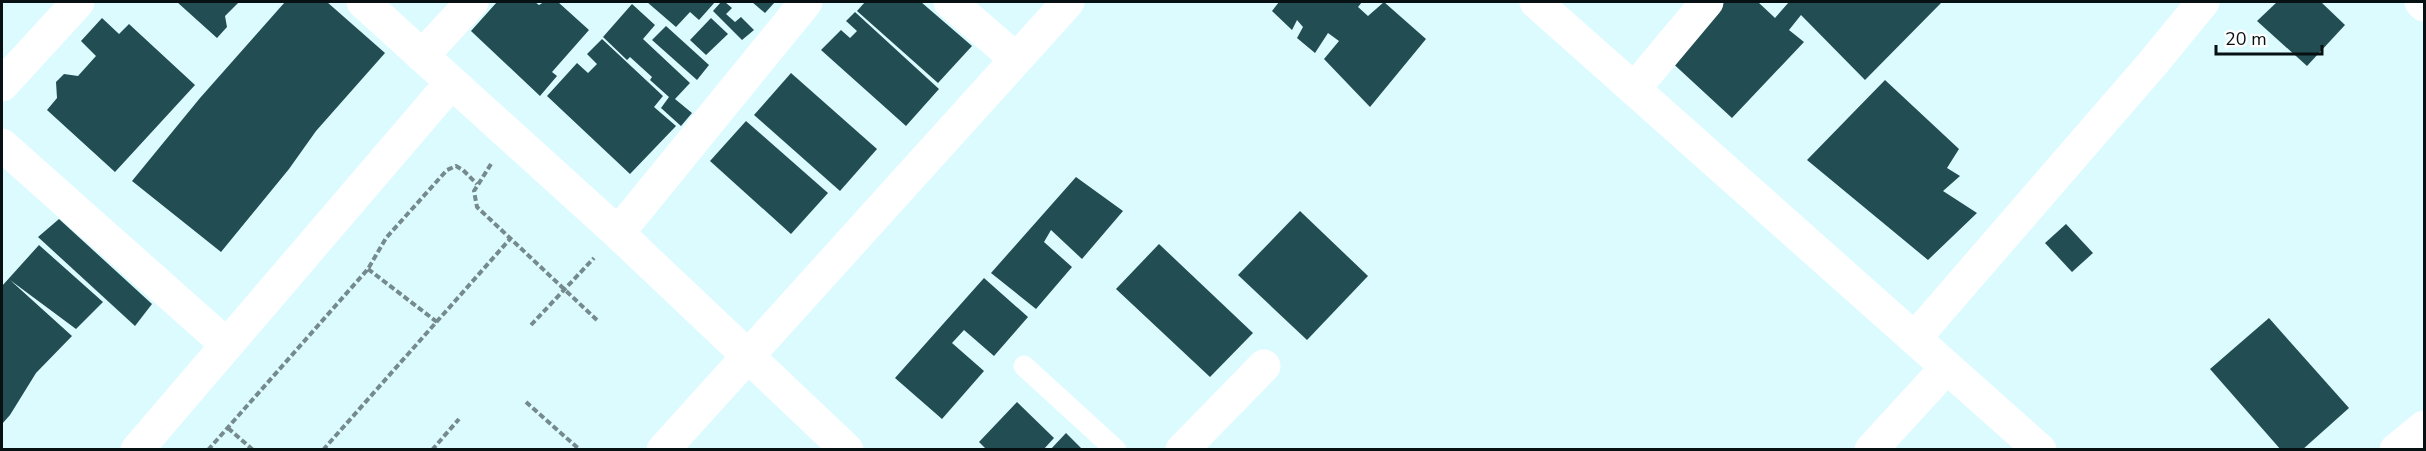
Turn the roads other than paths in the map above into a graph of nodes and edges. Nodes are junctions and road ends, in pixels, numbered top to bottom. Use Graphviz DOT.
graph roads {
  1 [pos="78,2"];
  2 [pos="363,2"];
  3 [pos="472,2"];
  4 [pos="806,2"];
  5 [pos="950,2"];
  6 [pos="1068,2"];
  7 [pos="1536,2"];
  8 [pos="1707,2"];
  9 [pos="2203,2"];
  10 [pos="2421,2"];
  11 [pos="2424,5"];
  12 [pos="422,56"];
  13 [pos="1016,59"];
  14 [pos="451,83"];
  15 [pos="2,85"];
  16 [pos="1634,89"];
  17 [pos="2,146"];
  18 [pos="618,233"];
  19 [pos="1914,338"];
  20 [pos="227,345"];
  21 [pos="748,356"];
  22 [pos="1024,366"];
  23 [pos="1264,366"];
  24 [pos="1947,367"];
  25 [pos="2424,427"];
  26 [pos="137,450"];
  27 [pos="663,450"];
  28 [pos="847,450"];
  29 [pos="1116,450"];
  30 [pos="1182,450"];
  31 [pos="1871,450"];
  32 [pos="2040,450"];
  33 [pos="2396,450"];
  1 -- 15 [label="street"];
  2 -- 12 [label="street"];
  3 -- 12 [label="street"];
  4 -- 18 [label="street"];
  5 -- 13 [label="street"];
  6 -- 13 [label="street"];
  7 -- 16 [label="street"];
  8 -- 16 [label="street"];
  9 -- 19 [label="street"];
  10 -- 11 [label="street"];
  12 -- 14 [label="street"];
  13 -- 21 [label="street"];
  14 -- 18 [label="street"];
  14 -- 20 [label="street"];
  16 -- 19 [label="street"];
  17 -- 20 [label="street"];
  18 -- 21 [label="street"];
  19 -- 24 [label="street"];
  20 -- 26 [label="street"];
  21 -- 27 [label="street"];
  21 -- 28 [label="street"];
  22 -- 29 [label="lane"];
  23 -- 30 [label="street"];
  24 -- 31 [label="street"];
  24 -- 32 [label="street"];
  25 -- 33 [label="street"];
}
